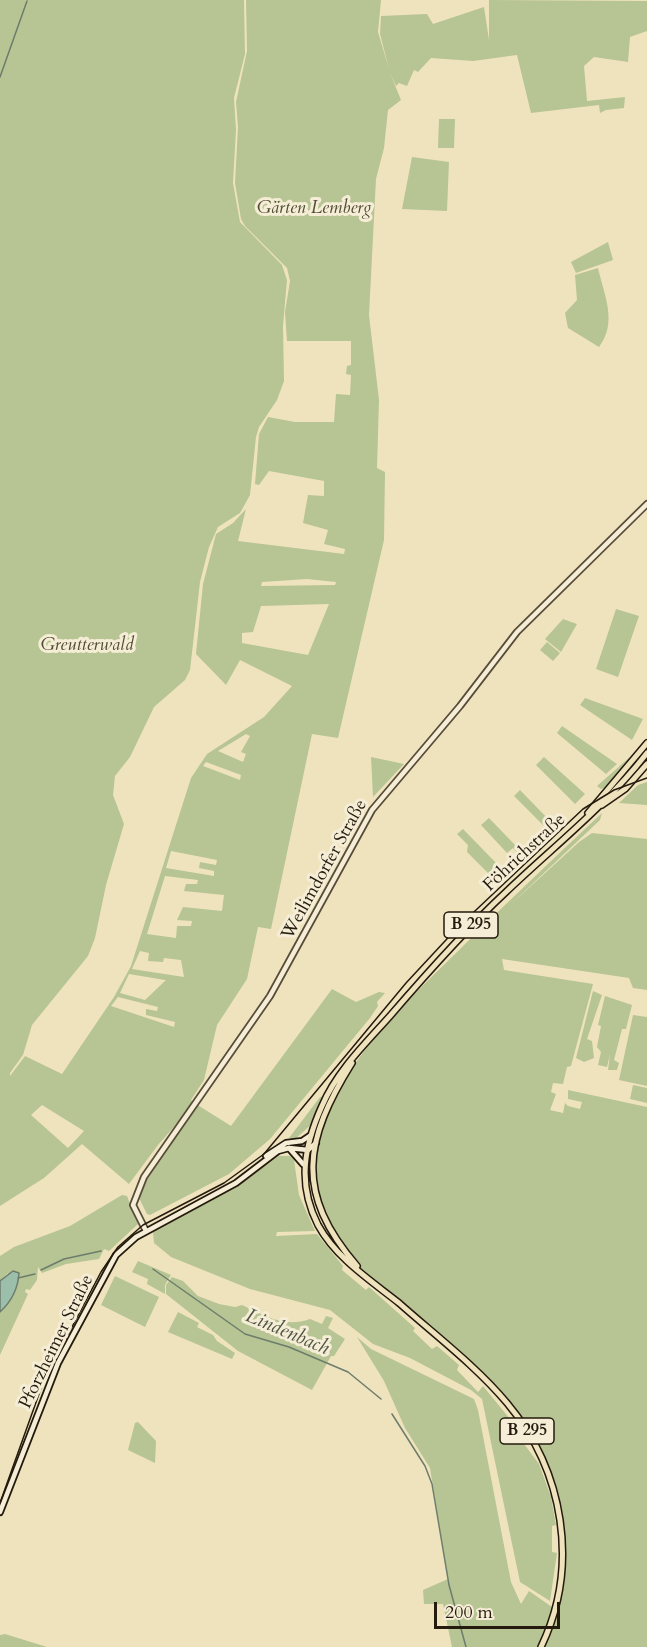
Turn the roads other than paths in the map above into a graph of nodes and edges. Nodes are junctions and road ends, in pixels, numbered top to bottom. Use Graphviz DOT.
graph roads {
  1 [pos="647,504"];
  2 [pos="647,743"];
  3 [pos="647,753"];
  4 [pos="647,764"];
  5 [pos="593,810"];
  6 [pos="586,817"];
  7 [pos="365,1044"];
  8 [pos="311,1135"];
  9 [pos="298,1142"];
  10 [pos="316,1143"];
  11 [pos="289,1148"];
  12 [pos="307,1149"];
  13 [pos="313,1159"];
  14 [pos="303,1164"];
  15 [pos="242,1179"];
  16 [pos="146,1231"];
  17 [pos="364,1274"];
  18 [pos="0,1512"];
  19 [pos="541,1647"];
  1 -- 16 [label="street, Weilimdorfer Straße"];
  2 -- 6 [label="main road"];
  3 -- 5 [label="main road, Föhrichstraße / B 295"];
  4 -- 5 [label="main road"];
  5 -- 6 [label="main road, Föhrichstraße / B 295"];
  6 -- 7 [label="main road, Föhrichstraße / B 295"];
  7 -- 8 [label="main road, B 295"];
  7 -- 10 [label="main road, B 295"];
  8 -- 9 [label="street"];
  8 -- 12 [label="main road, B 295"];
  9 -- 12 [label="street"];
  9 -- 15 [label="street"];
  10 -- 12 [label="street"];
  10 -- 13 [label="main road, B 295"];
  11 -- 12 [label="street"];
  11 -- 14 [label="street"];
  11 -- 15 [label="street"];
  12 -- 13 [label="street"];
  12 -- 14 [label="main road, B 295"];
  13 -- 17 [label="main road, B 295"];
  14 -- 17 [label="main road, B 295"];
  15 -- 16 [label="street"];
  16 -- 18 [label="street, Pforzheimer Straße"];
  17 -- 19 [label="main road, B 295"];
}
